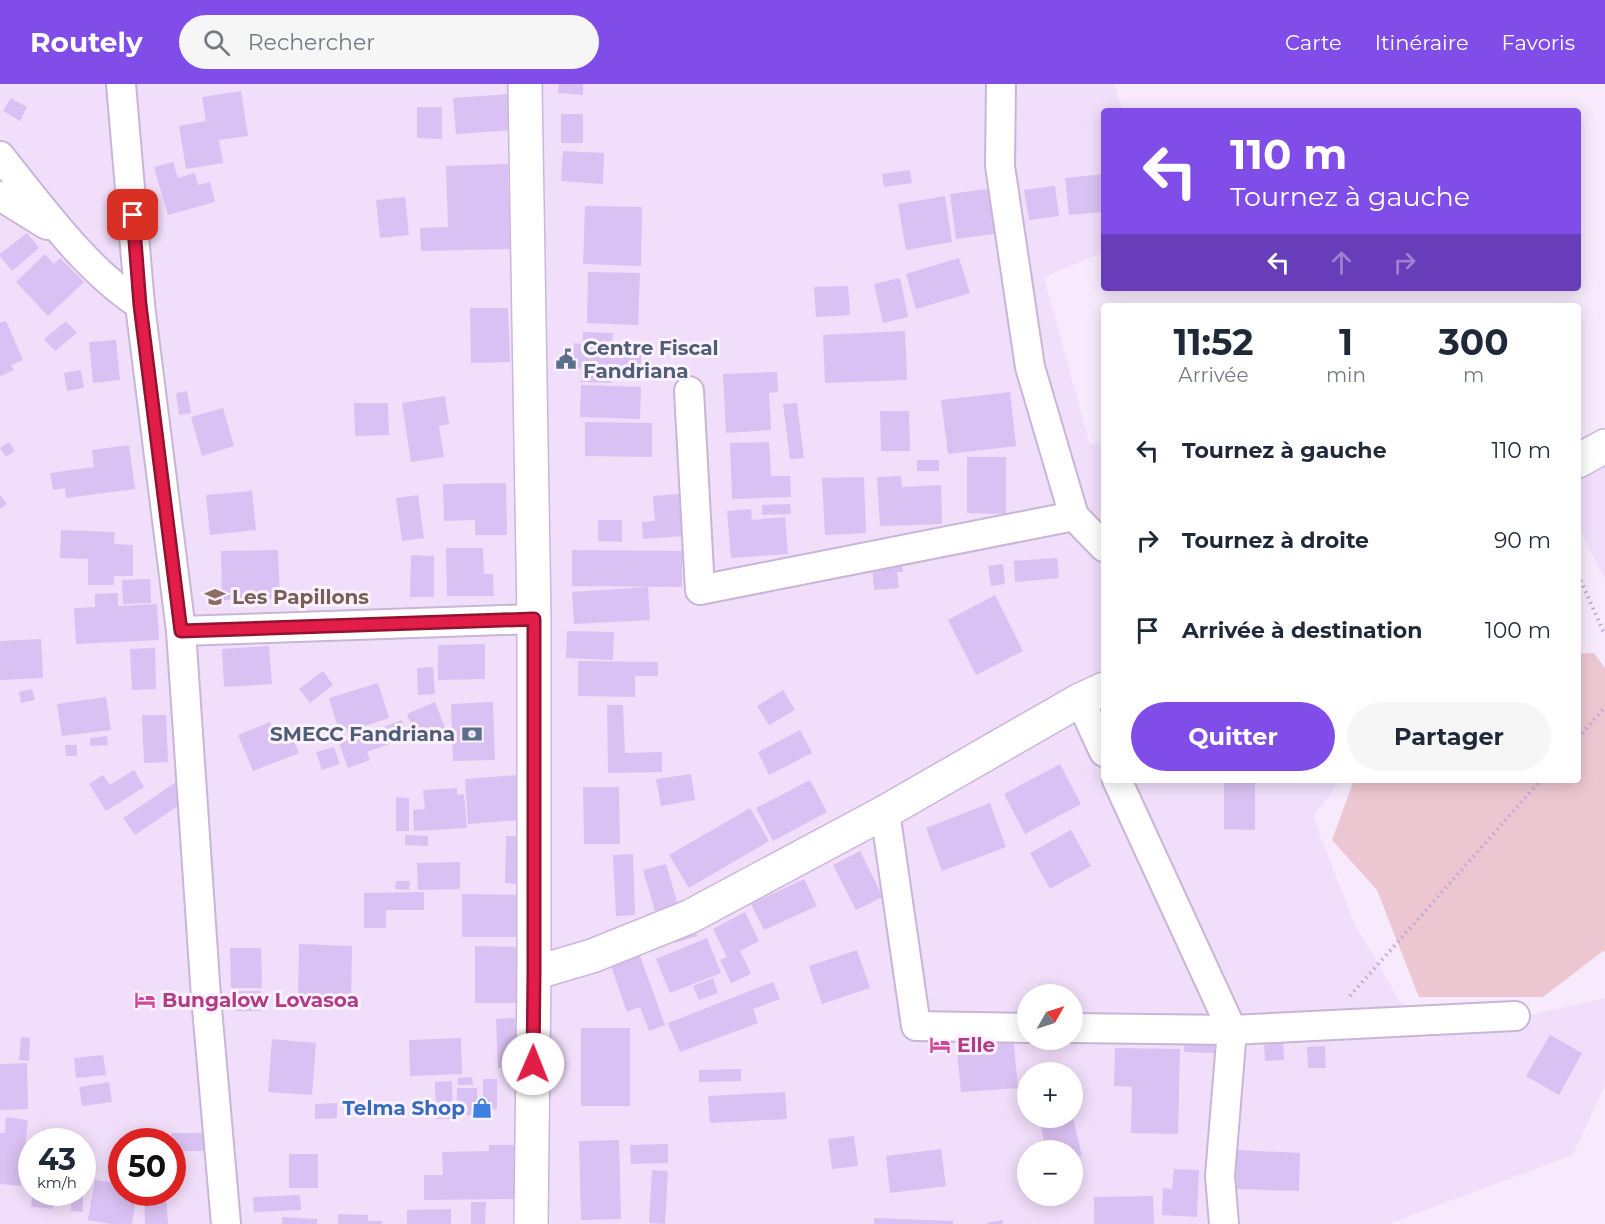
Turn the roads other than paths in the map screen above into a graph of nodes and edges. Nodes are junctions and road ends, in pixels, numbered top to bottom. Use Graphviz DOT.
graph roads {
  1 [pos="121,84"];
  2 [pos="525,84"];
  3 [pos="1001,84"];
  4 [pos="0,156"];
  5 [pos="0,196"];
  6 [pos="66,237"];
  7 [pos="140,305"];
  8 [pos="689,391"];
  9 [pos="1605,446"];
  10 [pos="1581,459"];
  11 [pos="1074,516"];
  12 [pos="1101,544"];
  13 [pos="534,619"];
  14 [pos="181,631"];
  15 [pos="1092,695"];
  16 [pos="1101,738"];
  17 [pos="1118,783"];
  18 [pos="885,812"];
  19 [pos="534,973"];
  20 [pos="1515,1016"];
  21 [pos="1017,1028"];
  22 [pos="1083,1028"];
  23 [pos="1232,1030"];
  24 [pos="226,1224"];
  25 [pos="531,1224"];
  26 [pos="1224,1224"];
  1 -- 7 [label="street"];
  2 -- 13 [label="main road"];
  3 -- 11 [label="street"];
  4 -- 6 [label="street"];
  5 -- 6 [label="street"];
  6 -- 7 [label="street"];
  7 -- 14 [label="street"];
  8 -- 11 [label="street"];
  9 -- 10 [label="main road"];
  11 -- 12 [label="street"];
  13 -- 14 [label="street"];
  13 -- 19 [label="main road"];
  14 -- 24 [label="street"];
  15 -- 16 [label="street"];
  15 -- 18 [label="main road"];
  17 -- 23 [label="street"];
  18 -- 19 [label="main road"];
  18 -- 21 [label="street"];
  19 -- 25 [label="main road"];
  20 -- 23 [label="street"];
  22 -- 23 [label="street"];
  23 -- 26 [label="street"];
}
